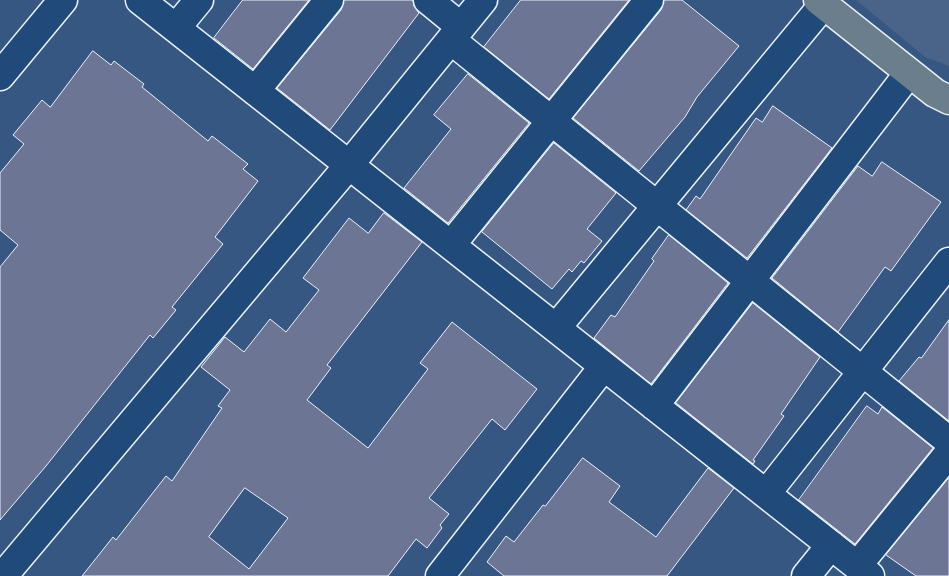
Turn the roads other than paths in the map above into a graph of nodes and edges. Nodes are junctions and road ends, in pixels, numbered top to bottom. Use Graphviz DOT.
graph roads {
  1 [pos="63,0"];
  2 [pos="140,0"];
  3 [pos="199,0"];
  4 [pos="329,0"];
  5 [pos="428,0"];
  6 [pos="483,0"];
  7 [pos="649,0"];
  8 [pos="821,2"];
  9 [pos="176,28"];
  10 [pos="456,34"];
  11 [pos="909,73"];
  12 [pos="0,76"];
  13 [pos="255,90"];
  14 [pos="949,100"];
  15 [pos="551,121"];
  16 [pos="349,164"];
  17 [pos="656,205"];
  18 [pos="451,245"];
  19 [pos="949,262"];
  20 [pos="750,281"];
  21 [pos="556,328"];
  22 [pos="604,366"];
  23 [pos="863,371"];
  24 [pos="654,406"];
  25 [pos="949,441"];
  26 [pos="949,453"];
  27 [pos="766,494"];
  28 [pos="831,545"];
  29 [pos="864,571"];
  30 [pos="3,576"];
  31 [pos="440,576"];
  32 [pos="806,576"];
  1 -- 12 [label="street"];
  2 -- 9 [label="street"];
  3 -- 9 [label="street"];
  4 -- 13 [label="street"];
  5 -- 10 [label="street"];
  6 -- 10 [label="street"];
  7 -- 15 [label="street"];
  8 -- 11 [label="main road"];
  8 -- 17 [label="street"];
  9 -- 13 [label="street"];
  10 -- 15 [label="street"];
  10 -- 16 [label="street"];
  11 -- 14 [label="main road"];
  11 -- 20 [label="street"];
  13 -- 16 [label="street"];
  15 -- 17 [label="street"];
  15 -- 18 [label="street"];
  16 -- 18 [label="street"];
  16 -- 30 [label="street"];
  17 -- 20 [label="street"];
  17 -- 21 [label="street"];
  18 -- 21 [label="street"];
  19 -- 23 [label="street"];
  20 -- 23 [label="street"];
  20 -- 24 [label="street"];
  21 -- 22 [label="street"];
  22 -- 24 [label="street"];
  22 -- 31 [label="street"];
  23 -- 25 [label="street"];
  23 -- 27 [label="street"];
  24 -- 27 [label="street"];
  26 -- 29 [label="street"];
  27 -- 28 [label="street"];
  28 -- 29 [label="street"];
  28 -- 32 [label="street"];
}
